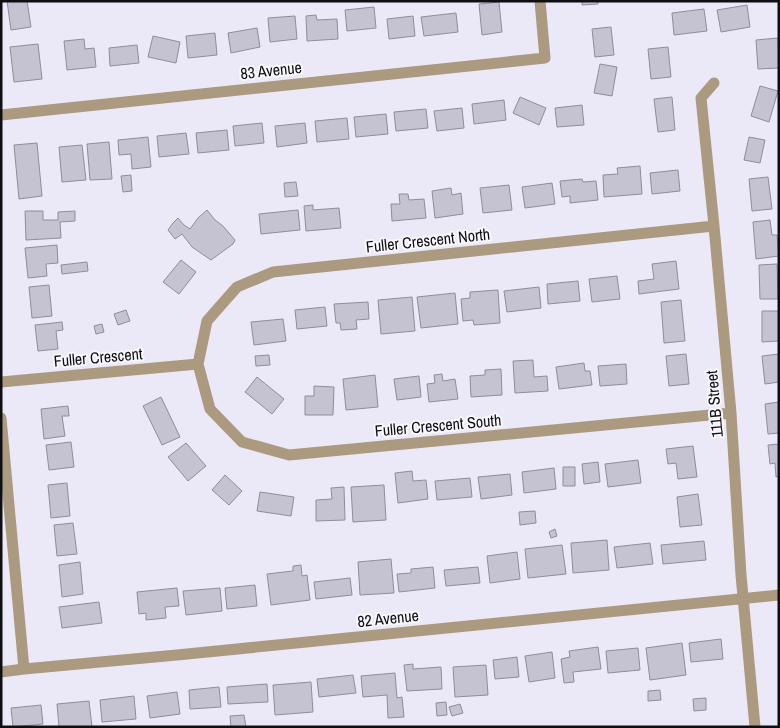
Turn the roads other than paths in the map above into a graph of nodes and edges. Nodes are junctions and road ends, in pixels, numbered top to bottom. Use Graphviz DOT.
graph roads {
  1 [pos="540,1"];
  2 [pos="714,83"];
  3 [pos="1,115"];
  4 [pos="714,226"];
  5 [pos="198,364"];
  6 [pos="1,382"];
  7 [pos="731,413"];
  8 [pos="1,418"];
  9 [pos="779,595"];
  10 [pos="743,598"];
  11 [pos="24,669"];
  12 [pos="1,672"];
  13 [pos="755,727"];
  1 -- 3 [label="street, 83 Avenue"];
  2 -- 4 [label="street, 111B Street"];
  4 -- 5 [label="street, Fuller Crescent North"];
  4 -- 7 [label="street, 111B Street"];
  5 -- 6 [label="street, Fuller Crescent"];
  5 -- 7 [label="street, Fuller Crescent South"];
  7 -- 10 [label="street, 111B Street"];
  8 -- 11 [label="street"];
  9 -- 10 [label="street, 82 Avenue"];
  10 -- 11 [label="street, 82 Avenue"];
  10 -- 13 [label="street, 111B Street"];
  11 -- 12 [label="street, 82 Avenue"];
}
